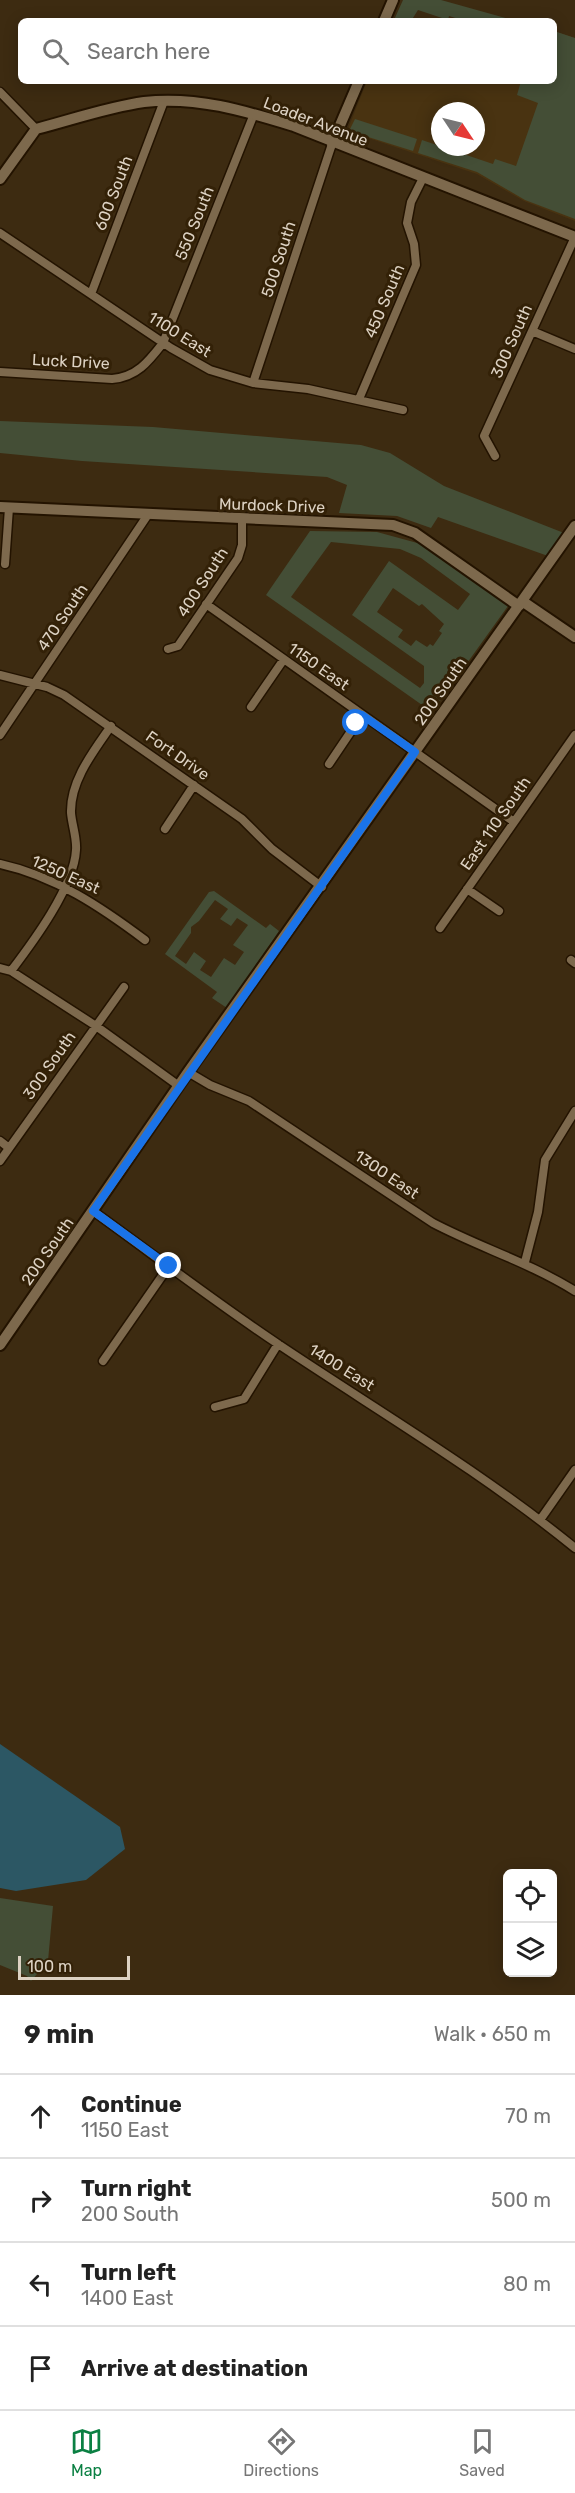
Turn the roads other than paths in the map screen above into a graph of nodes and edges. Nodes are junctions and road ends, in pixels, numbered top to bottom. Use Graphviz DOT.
graph roads {
  1 [pos="393,0"];
  2 [pos="385,18"];
  3 [pos="358,84"];
  4 [pos="0,92"];
  5 [pos="164,101"];
  6 [pos="254,114"];
  7 [pos="36,129"];
  8 [pos="332,144"];
  9 [pos="0,178"];
  10 [pos="423,178"];
  11 [pos="0,233"];
  12 [pos="575,237"];
  13 [pos="91,294"];
  14 [pos="532,331"];
  15 [pos="163,343"];
  16 [pos="575,349"];
  17 [pos="0,372"];
  18 [pos="254,383"];
  19 [pos="359,399"];
  20 [pos="403,410"];
  21 [pos="495,456"];
  22 [pos="5,508"];
  23 [pos="147,516"];
  24 [pos="242,519"];
  25 [pos="575,526"];
  26 [pos="4,564"];
  27 [pos="521,603"];
  28 [pos="206,604"];
  29 [pos="575,637"];
  30 [pos="168,649"];
  31 [pos="284,659"];
  32 [pos="0,675"];
  33 [pos="35,684"];
  34 [pos="251,707"];
  35 [pos="362,715"];
  36 [pos="111,726"];
  37 [pos="0,735"];
  38 [pos="575,735"];
  39 [pos="415,752"];
  40 [pos="329,764"];
  41 [pos="194,785"];
  42 [pos="514,822"];
  43 [pos="165,829"];
  44 [pos="0,864"];
  45 [pos="65,887"];
  46 [pos="322,887"];
  47 [pos="467,889"];
  48 [pos="499,911"];
  49 [pos="440,928"];
  50 [pos="145,940"];
  51 [pos="0,968"];
  52 [pos="11,971"];
  53 [pos="124,987"];
  54 [pos="96,1026"];
  55 [pos="188,1072"];
  56 [pos="179,1086"];
  57 [pos="575,1111"];
  58 [pos="0,1141"];
  59 [pos="9,1148"];
  60 [pos="0,1161"];
  61 [pos="93,1211"];
  62 [pos="525,1262"];
  63 [pos="169,1266"];
  64 [pos="575,1290"];
  65 [pos="278,1344"];
  66 [pos="0,1345"];
  67 [pos="103,1361"];
  68 [pos="215,1407"];
  69 [pos="575,1470"];
  70 [pos="540,1520"];
  71 [pos="575,1548"];
  1 -- 2 [label="street"];
  3 -- 8 [label="street"];
  4 -- 7 [label="street"];
  5 -- 6 [label="street, Loader Avenue"];
  5 -- 7 [label="street, Loader Avenue"];
  5 -- 13 [label="street, 600 South"];
  6 -- 8 [label="street, Loader Avenue"];
  6 -- 15 [label="street, 550 South"];
  7 -- 9 [label="street"];
  8 -- 10 [label="street, Loader Avenue"];
  8 -- 18 [label="street, 500 South"];
  10 -- 12 [label="street, Loader Avenue"];
  10 -- 19 [label="street, 450 South"];
  11 -- 13 [label="street, 1100 East"];
  12 -- 14 [label="street, 300 South"];
  13 -- 15 [label="street, 1100 East"];
  14 -- 16 [label="street"];
  14 -- 21 [label="street, 300 South"];
  15 -- 17 [label="street, Luck Drive"];
  15 -- 18 [label="street, 1100 East"];
  18 -- 19 [label="street, 1100 East"];
  19 -- 20 [label="street, 1100 East"];
  22 -- 23 [label="street, Murdock Drive"];
  22 -- 26 [label="street"];
  23 -- 24 [label="street, Murdock Drive"];
  23 -- 33 [label="street, 470 South"];
  24 -- 27 [label="street, Murdock Drive"];
  24 -- 28 [label="street, 400 South"];
  25 -- 27 [label="street, 200 South"];
  27 -- 29 [label="street, Murdock Drive"];
  27 -- 39 [label="street, 200 South"];
  28 -- 30 [label="street, 400 South"];
  28 -- 31 [label="street, 1150 East"];
  31 -- 34 [label="street"];
  31 -- 35 [label="street, 1150 East"];
  32 -- 33 [label="street, Fort Drive"];
  33 -- 36 [label="street, Fort Drive"];
  33 -- 37 [label="street, 470 South"];
  35 -- 39 [label="street, 1150 East"];
  35 -- 40 [label="street"];
  36 -- 41 [label="street, Fort Drive"];
  36 -- 45 [label="street"];
  38 -- 42 [label="street, East 110 South"];
  39 -- 42 [label="street, 1150 East"];
  39 -- 46 [label="street, 200 South"];
  41 -- 43 [label="street"];
  41 -- 46 [label="street, Fort Drive"];
  42 -- 47 [label="street, East 110 South"];
  44 -- 45 [label="street, 1250 East"];
  45 -- 50 [label="street, 1250 East"];
  45 -- 52 [label="street"];
  46 -- 55 [label="street, 200 South"];
  47 -- 48 [label="street"];
  47 -- 49 [label="street, East 110 South"];
  51 -- 52 [label="street"];
  52 -- 54 [label="street"];
  53 -- 54 [label="street, 300 South"];
  54 -- 56 [label="street"];
  54 -- 59 [label="street, 300 South"];
  55 -- 56 [label="street, 200 South"];
  55 -- 62 [label="street, 1300 East"];
  56 -- 61 [label="street, 200 South"];
  57 -- 62 [label="street"];
  58 -- 59 [label="street"];
  59 -- 60 [label="street, 300 South"];
  61 -- 63 [label="street, 1400 East"];
  61 -- 66 [label="street, 200 South"];
  62 -- 64 [label="street, 1300 East"];
  63 -- 65 [label="street, 1400 East"];
  63 -- 67 [label="street"];
  65 -- 68 [label="street"];
  65 -- 70 [label="street, 1400 East"];
  69 -- 70 [label="street"];
  70 -- 71 [label="street, 1400 East"];
}
